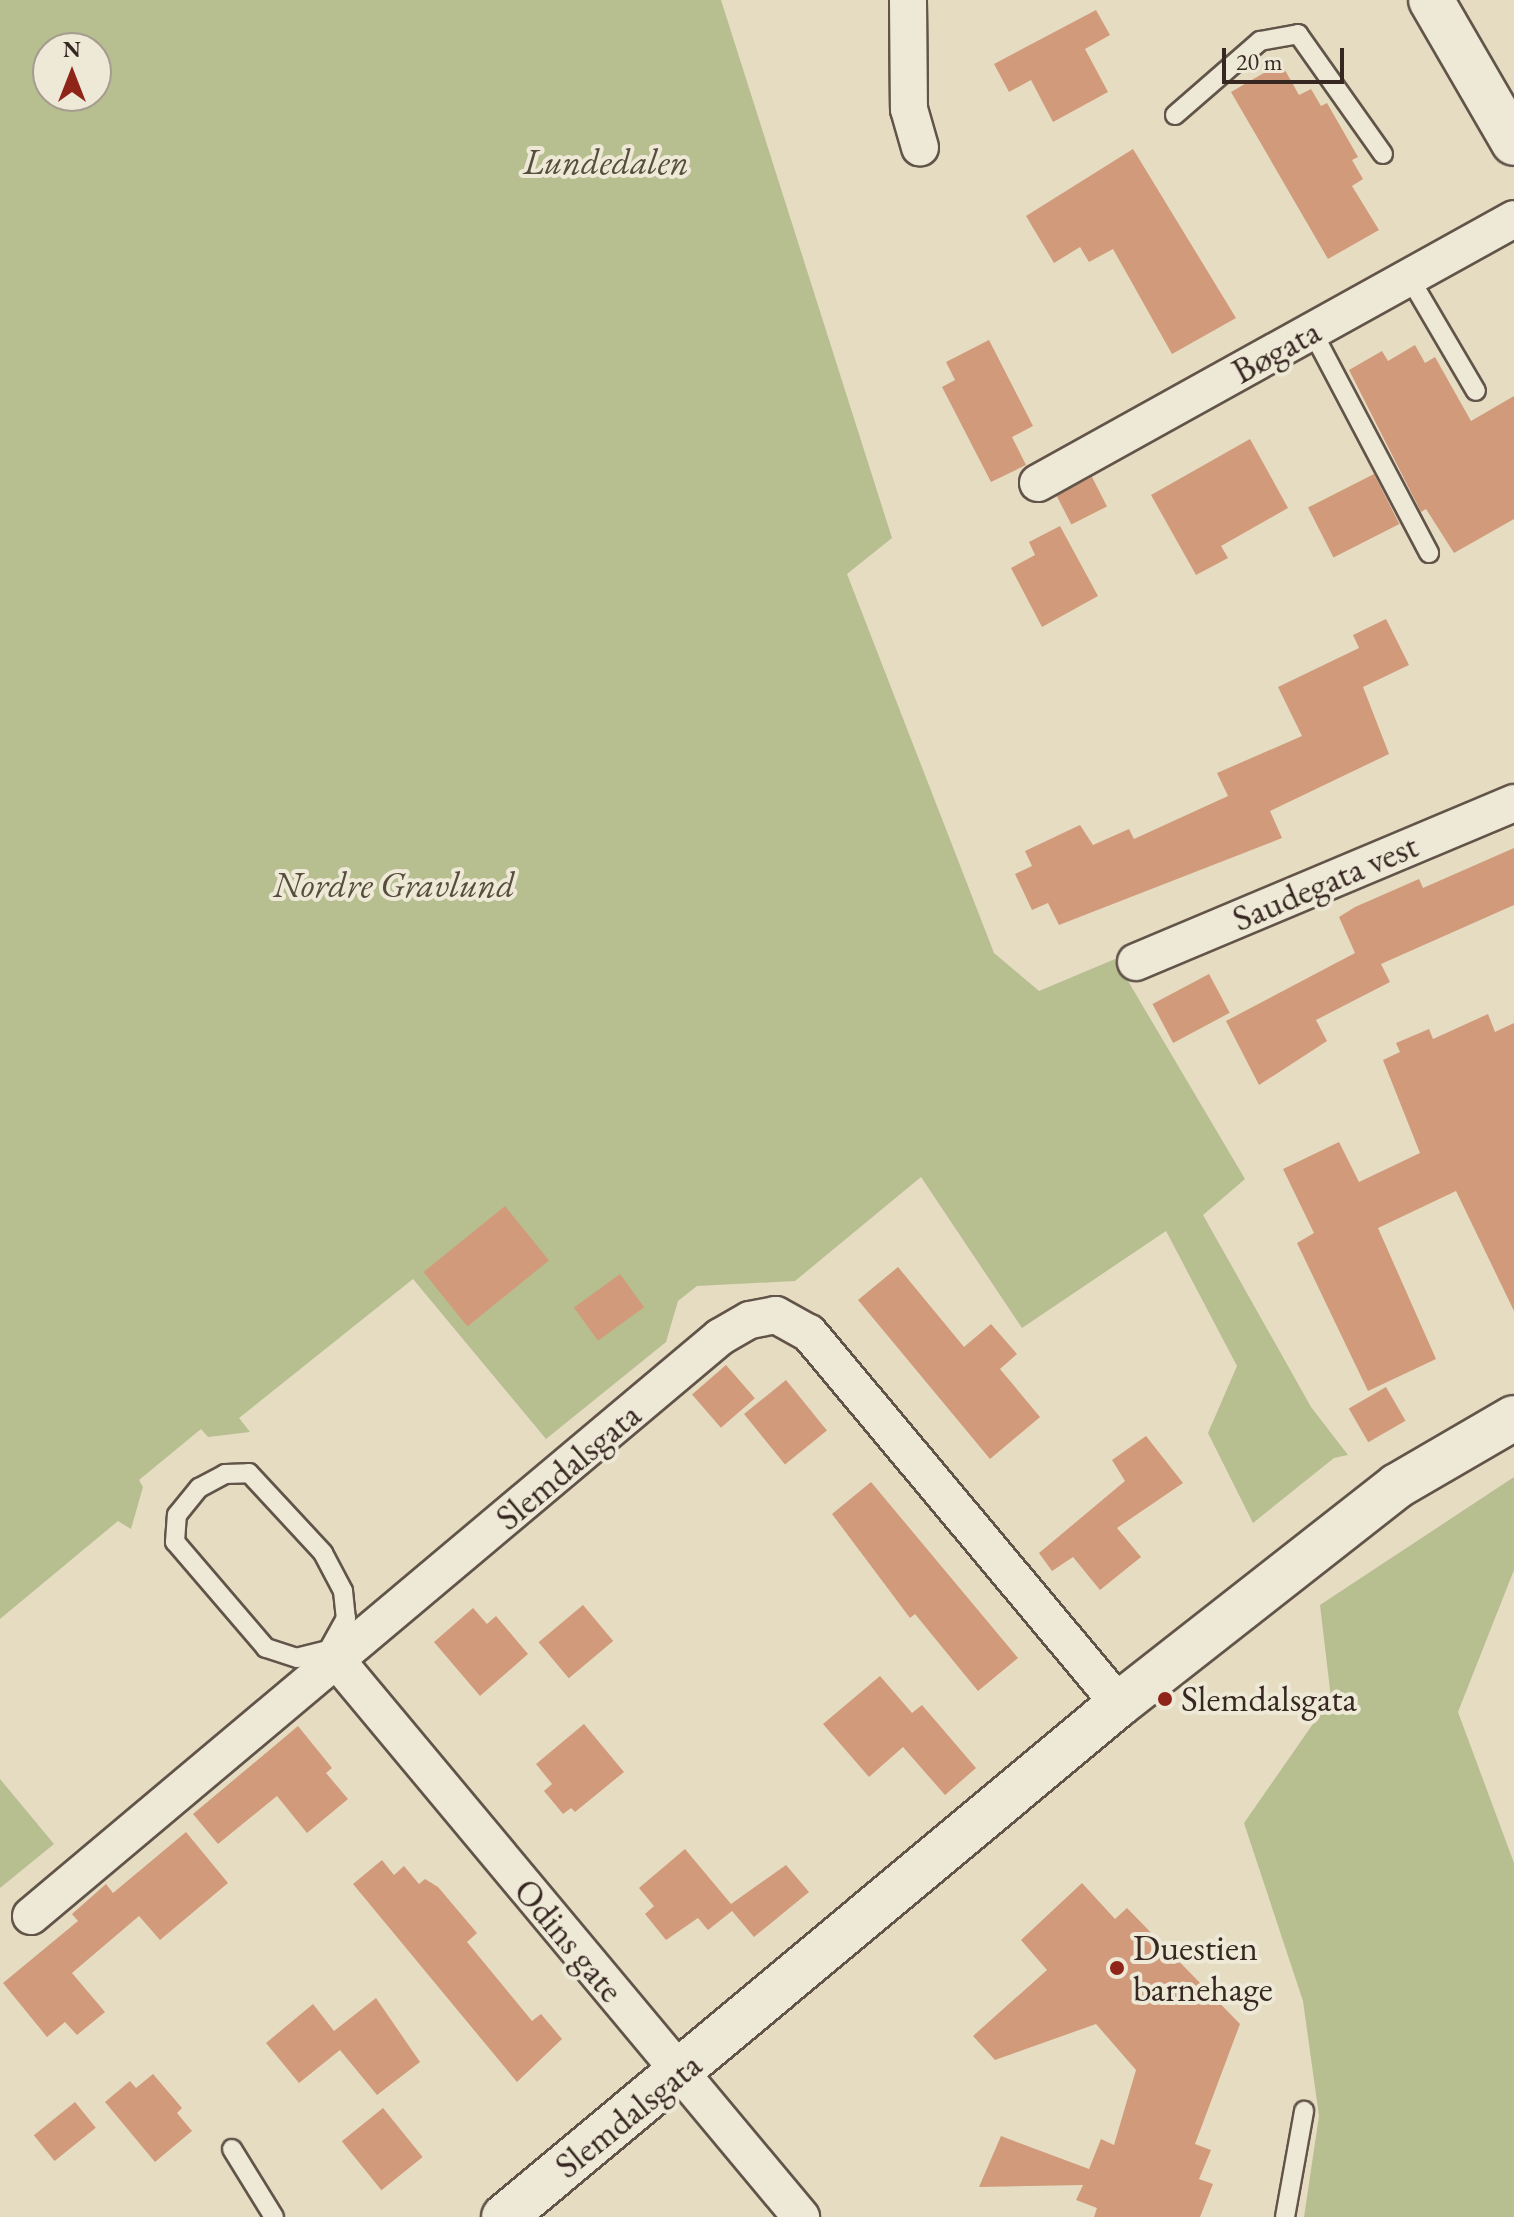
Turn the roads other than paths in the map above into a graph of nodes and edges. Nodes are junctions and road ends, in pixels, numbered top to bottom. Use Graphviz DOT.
graph roads {
  1 [pos="908,0"];
  2 [pos="1431,0"];
  3 [pos="1175,115"];
  4 [pos="1514,143"];
  5 [pos="920,147"];
  6 [pos="1383,154"];
  7 [pos="1514,219"];
  8 [pos="1409,277"];
  9 [pos="1312,331"];
  10 [pos="1476,391"];
  11 [pos="1038,483"];
  12 [pos="1429,553"];
  13 [pos="1514,803"];
  14 [pos="1136,962"];
  15 [pos="1514,1418"];
  16 [pos="333,1656"];
  17 [pos="1119,1704"];
  18 [pos="31,1916"];
  19 [pos="680,2072"];
  20 [pos="1304,2111"];
  21 [pos="232,2149"];
  22 [pos="274,2217"];
  23 [pos="504,2217"];
  24 [pos="801,2217"];
  25 [pos="1285,2217"];
  1 -- 5 [label="street"];
  2 -- 4 [label="street"];
  3 -- 6 [label="lane"];
  7 -- 8 [label="street, Bøgata"];
  8 -- 9 [label="street, Bøgata"];
  8 -- 10 [label="lane"];
  9 -- 11 [label="street, Bøgata"];
  9 -- 12 [label="lane"];
  13 -- 14 [label="street, Saudegata vest"];
  15 -- 17 [label="street, Slemdalsgata"];
  16 -- 16 [label="lane"];
  16 -- 17 [label="street, Slemdalsgata"];
  16 -- 18 [label="street"];
  16 -- 19 [label="street, Odins gate"];
  17 -- 19 [label="street, Slemdalsgata"];
  19 -- 23 [label="street, Slemdalsgata"];
  19 -- 24 [label="street, Odins gate"];
  20 -- 25 [label="lane"];
  21 -- 22 [label="lane"];
}
